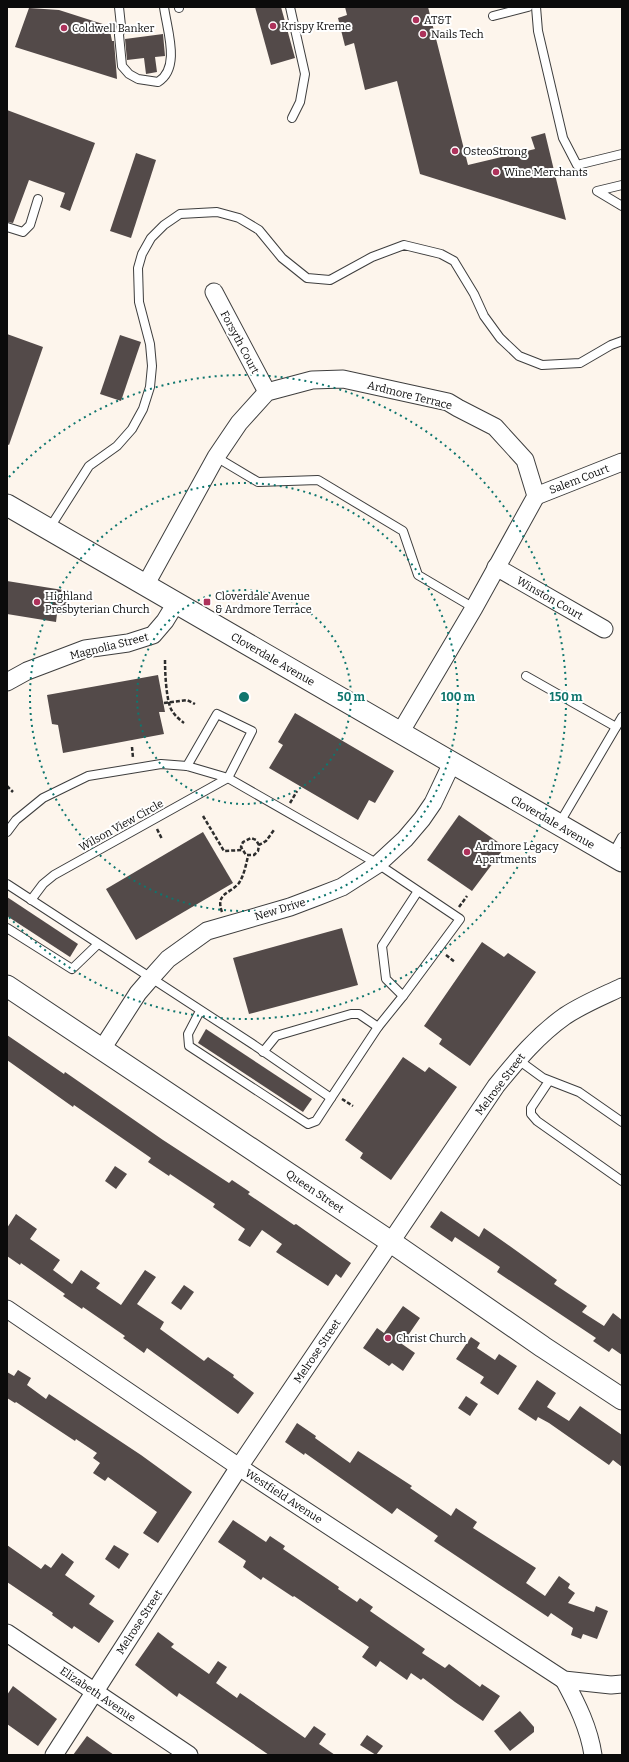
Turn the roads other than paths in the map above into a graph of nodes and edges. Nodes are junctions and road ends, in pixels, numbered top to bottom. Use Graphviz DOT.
graph roads {
  1 [pos="119,7"];
  2 [pos="164,7"];
  3 [pos="290,7"];
  4 [pos="528,7"];
  5 [pos="536,7"];
  6 [pos="493,16"];
  7 [pos="292,118"];
  8 [pos="622,154"];
  9 [pos="622,185"];
  10 [pos="38,199"];
  11 [pos="622,206"];
  12 [pos="7,227"];
  13 [pos="214,292"];
  14 [pos="622,341"];
  15 [pos="267,392"];
  16 [pos="216,457"];
  17 [pos="622,462"];
  18 [pos="536,496"];
  19 [pos="7,504"];
  20 [pos="49,529"];
  21 [pos="496,567"];
  22 [pos="146,584"];
  23 [pos="176,603"];
  24 [pos="474,608"];
  25 [pos="604,629"];
  26 [pos="526,676"];
  27 [pos="7,682"];
  28 [pos="622,717"];
  29 [pos="616,727"];
  30 [pos="400,733"];
  31 [pos="452,763"];
  32 [pos="187,766"];
  33 [pos="228,778"];
  34 [pos="558,825"];
  35 [pos="7,832"];
  36 [pos="622,837"];
  37 [pos="617,858"];
  38 [pos="378,864"];
  39 [pos="7,884"];
  40 [pos="418,891"];
  41 [pos="31,900"];
  42 [pos="7,928"];
  43 [pos="98,944"];
  44 [pos="150,978"];
  45 [pos="7,986"];
  46 [pos="622,987"];
  47 [pos="403,996"];
  48 [pos="200,1010"];
  49 [pos="378,1027"];
  50 [pos="102,1049"];
  51 [pos="263,1052"];
  52 [pos="517,1059"];
  53 [pos="549,1081"];
  54 [pos="331,1098"];
  55 [pos="622,1122"];
  56 [pos="622,1181"];
  57 [pos="391,1242"];
  58 [pos="7,1309"];
  59 [pos="622,1399"];
  60 [pos="239,1466"];
  61 [pos="7,1633"];
  62 [pos="564,1680"];
  63 [pos="622,1684"];
  64 [pos="94,1691"];
  65 [pos="54,1755"];
  66 [pos="189,1755"];
  67 [pos="593,1755"];
  1 -- 2 [label="lane"];
  3 -- 7 [label="lane"];
  4 -- 6 [label="lane"];
  5 -- 8 [label="lane"];
  9 -- 11 [label="lane"];
  10 -- 12 [label="lane"];
  13 -- 15 [label="street, Forsyth Court"];
  14 -- 20 [label="lane"];
  15 -- 16 [label="street"];
  15 -- 18 [label="street, Ardmore Terrace"];
  16 -- 22 [label="street"];
  16 -- 24 [label="lane"];
  17 -- 18 [label="street, Salem Court"];
  18 -- 21 [label="street"];
  19 -- 20 [label="street, Cloverdale Avenue"];
  20 -- 22 [label="street, Cloverdale Avenue"];
  21 -- 24 [label="street"];
  21 -- 25 [label="street, Winston Court"];
  22 -- 23 [label="street, Cloverdale Avenue"];
  23 -- 27 [label="street, Magnolia Street"];
  23 -- 30 [label="street, Cloverdale Avenue"];
  24 -- 30 [label="street"];
  26 -- 29 [label="lane"];
  28 -- 29 [label="lane"];
  29 -- 34 [label="lane"];
  30 -- 31 [label="street, Cloverdale Avenue"];
  31 -- 34 [label="street, Cloverdale Avenue"];
  31 -- 38 [label="street, New Drive"];
  32 -- 33 [label="lane"];
  32 -- 33 [label="lane"];
  32 -- 35 [label="lane"];
  33 -- 38 [label="lane"];
  33 -- 41 [label="lane, Wilson View Circle"];
  34 -- 37 [label="street, Cloverdale Avenue"];
  36 -- 37 [label="lane"];
  38 -- 40 [label="lane"];
  38 -- 44 [label="street, New Drive"];
  39 -- 41 [label="lane"];
  40 -- 47 [label="lane"];
  40 -- 47 [label="lane"];
  41 -- 43 [label="lane"];
  42 -- 43 [label="lane"];
  43 -- 44 [label="lane"];
  44 -- 48 [label="lane"];
  44 -- 50 [label="street, New Drive"];
  45 -- 50 [label="street, Queen Street"];
  46 -- 52 [label="street, Melrose Street"];
  47 -- 49 [label="lane"];
  48 -- 51 [label="lane"];
  48 -- 54 [label="lane"];
  49 -- 51 [label="lane"];
  49 -- 54 [label="lane"];
  50 -- 57 [label="street, Queen Street"];
  51 -- 54 [label="lane"];
  52 -- 53 [label="lane"];
  52 -- 57 [label="street, Melrose Street"];
  53 -- 55 [label="lane"];
  53 -- 56 [label="lane"];
  57 -- 59 [label="street, Queen Street"];
  57 -- 60 [label="street, Melrose Street"];
  58 -- 60 [label="street, Westfield Avenue"];
  60 -- 62 [label="street, Westfield Avenue"];
  60 -- 64 [label="street, Melrose Street"];
  61 -- 64 [label="street, Elizabeth Avenue"];
  62 -- 63 [label="street, Westfield Avenue"];
  62 -- 67 [label="street, Westfield Avenue"];
  64 -- 65 [label="street, Melrose Street"];
  64 -- 66 [label="street, Elizabeth Avenue"];
}
